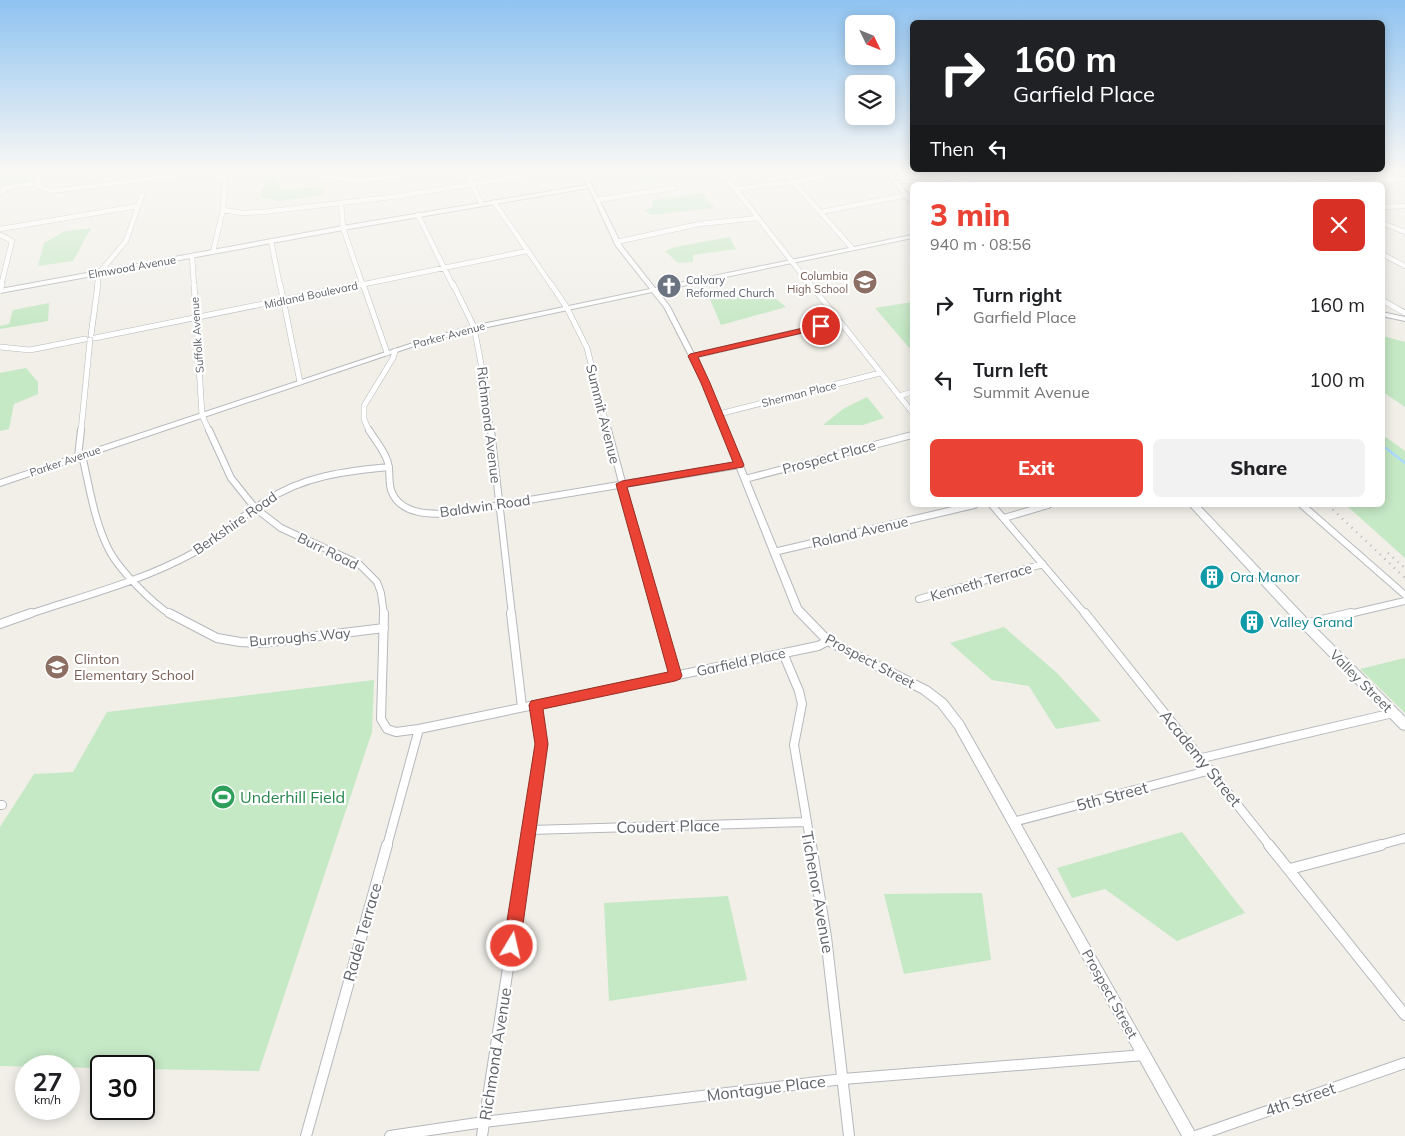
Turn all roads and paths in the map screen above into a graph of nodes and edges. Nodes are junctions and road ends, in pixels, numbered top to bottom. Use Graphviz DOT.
graph roads {
  1 [pos="42,222"];
  2 [pos="133,222"];
  3 [pos="220,222"];
  4 [pos="343,222"];
  5 [pos="378,222"];
  6 [pos="421,222"];
  7 [pos="508,222"];
  8 [pos="607,222"];
  9 [pos="719,222"];
  10 [pos="761,222"];
  11 [pos="830,222"];
  12 [pos="1385,224"];
  13 [pos="343,228"];
  14 [pos="0,229"];
  15 [pos="1405,232"];
  16 [pos="0,236"];
  17 [pos="910,236"];
  18 [pos="272,241"];
  19 [pos="616,242"];
  20 [pos="852,248"];
  21 [pos="526,249"];
  22 [pos="213,252"];
  23 [pos="192,256"];
  24 [pos="1385,256"];
  25 [pos="791,261"];
  26 [pos="442,266"];
  27 [pos="1405,266"];
  28 [pos="99,273"];
  29 [pos="362,283"];
  30 [pos="654,290"];
  31 [pos="0,291"];
  32 [pos="283,299"];
  33 [pos="1385,302"];
  34 [pos="567,308"];
  35 [pos="1405,313"];
  36 [pos="1385,315"];
  37 [pos="196,316"];
  38 [pos="1405,319"];
  39 [pos="839,322"];
  40 [pos="474,327"];
  41 [pos="92,338"];
  42 [pos="0,347"];
  43 [pos="395,350"];
  44 [pos="387,353"];
  45 [pos="693,356"];
  46 [pos="880,373"];
  47 [pos="300,382"];
  48 [pos="910,393"];
  49 [pos="899,396"];
  50 [pos="910,410"];
  51 [pos="719,414"];
  52 [pos="202,415"];
  53 [pos="910,436"];
  54 [pos="80,456"];
  55 [pos="739,465"];
  56 [pos="389,467"];
  57 [pos="745,479"];
  58 [pos="0,483"];
  59 [pos="622,484"];
  60 [pos="499,505"];
  61 [pos="965,507"];
  62 [pos="994,507"];
  63 [pos="1041,507"];
  64 [pos="1196,507"];
  65 [pos="1304,507"];
  66 [pos="255,508"];
  67 [pos="1004,518"];
  68 [pos="774,552"];
  69 [pos="1043,564"];
  70 [pos="131,579"];
  71 [pos="1405,594"];
  72 [pos="919,600"];
  73 [pos="1405,601"];
  74 [pos="0,624"];
  75 [pos="1305,624"];
  76 [pos="384,628"];
  77 [pos="828,641"];
  78 [pos="783,653"];
  79 [pos="675,676"];
  80 [pos="536,705"];
  81 [pos="522,707"];
  82 [pos="1393,713"];
  83 [pos="1405,725"];
  84 [pos="419,729"];
  85 [pos="1202,758"];
  86 [pos="1211,770"];
  87 [pos="806,822"];
  88 [pos="1013,822"];
  89 [pos="530,830"];
  90 [pos="1405,838"];
  91 [pos="1290,869"];
  92 [pos="1405,1015"];
  93 [pos="1144,1055"];
  94 [pos="1405,1063"];
  95 [pos="843,1079"];
  96 [pos="484,1122"];
  97 [pos="306,1136"];
  98 [pos="390,1136"];
  99 [pos="482,1136"];
  100 [pos="849,1136"];
  101 [pos="1190,1136"];
  102 [pos="1196,1136"];
  1 -- 14 [label="street"];
  2 -- 28 [label="street"];
  3 -- 22 [label="street"];
  4 -- 13 [label="street"];
  5 -- 13 [label="street, Elmwood Avenue"];
  6 -- 26 [label="street, Richmond Avenue"];
  7 -- 21 [label="street, Summit Avenue"];
  8 -- 19 [label="street, Prospect Street"];
  9 -- 19 [label="street"];
  10 -- 25 [label="street"];
  11 -- 20 [label="street"];
  12 -- 15 [label="street"];
  13 -- 18 [label="street, Elmwood Avenue"];
  13 -- 29 [label="street"];
  16 -- 31 [label="street"];
  17 -- 20 [label="street, Parker Avenue"];
  18 -- 22 [label="street, Elmwood Avenue"];
  18 -- 32 [label="street"];
  19 -- 30 [label="street, Prospect Street"];
  20 -- 25 [label="street, Parker Avenue"];
  21 -- 26 [label="street, Midland Boulevard"];
  21 -- 34 [label="street, Summit Avenue"];
  22 -- 23 [label="street, Elmwood Avenue"];
  23 -- 28 [label="street, Elmwood Avenue"];
  23 -- 37 [label="street, Suffolk Avenue"];
  24 -- 27 [label="street"];
  25 -- 30 [label="street, Parker Avenue"];
  25 -- 39 [label="street"];
  26 -- 29 [label="street, Midland Boulevard"];
  26 -- 40 [label="street, Richmond Avenue"];
  28 -- 31 [label="street, Elmwood Avenue"];
  28 -- 41 [label="street, Burroughs Way"];
  29 -- 32 [label="street, Midland Boulevard"];
  29 -- 44 [label="street"];
  30 -- 34 [label="street, Parker Avenue"];
  30 -- 45 [label="street, Prospect Street"];
  32 -- 37 [label="street, Midland Boulevard"];
  32 -- 47 [label="street"];
  33 -- 35 [label="street"];
  34 -- 40 [label="street, Parker Avenue"];
  34 -- 59 [label="street, Summit Avenue"];
  36 -- 38 [label="street"];
  37 -- 41 [label="street, Midland Boulevard"];
  37 -- 52 [label="street, Suffolk Avenue"];
  39 -- 45 [label="street"];
  39 -- 46 [label="street"];
  40 -- 43 [label="street, Parker Avenue"];
  40 -- 60 [label="street, Richmond Avenue"];
  41 -- 42 [label="street, Midland Boulevard"];
  41 -- 54 [label="street, Burroughs Way"];
  43 -- 44 [label="street, Parker Avenue"];
  43 -- 56 [label="street, Baldwin Road"];
  44 -- 47 [label="street, Parker Avenue"];
  45 -- 51 [label="street, Prospect Street"];
  46 -- 49 [label="street"];
  46 -- 51 [label="street, Sherman Place"];
  47 -- 52 [label="street, Parker Avenue"];
  48 -- 49 [label="street"];
  49 -- 50 [label="street"];
  51 -- 55 [label="street, Prospect Street"];
  52 -- 54 [label="street, Parker Avenue"];
  52 -- 66 [label="street, Burr Road"];
  53 -- 57 [label="street, Prospect Place"];
  54 -- 58 [label="street, Parker Avenue"];
  54 -- 70 [label="street, Burroughs Way"];
  55 -- 57 [label="street, Prospect Street"];
  55 -- 59 [label="street, Baldwin Road"];
  56 -- 60 [label="street, Baldwin Road"];
  56 -- 66 [label="street, Berkshire Road"];
  57 -- 68 [label="street, Prospect Street"];
  59 -- 60 [label="street, Baldwin Road"];
  59 -- 79 [label="street, Summit Avenue"];
  60 -- 81 [label="street, Richmond Avenue"];
  61 -- 68 [label="street, Roland Avenue"];
  62 -- 67 [label="street, Academy Street"];
  63 -- 67 [label="street"];
  64 -- 75 [label="main road, Valley Street"];
  65 -- 71 [label="street"];
  66 -- 70 [label="street, Berkshire Road"];
  66 -- 76 [label="street, Burr Road"];
  67 -- 69 [label="street, Academy Street"];
  68 -- 77 [label="street, Prospect Street"];
  69 -- 72 [label="street, Kenneth Terrace"];
  69 -- 85 [label="street, Academy Street"];
  70 -- 74 [label="street, Berkshire Road"];
  70 -- 76 [label="street, Burroughs Way"];
  73 -- 75 [label="street"];
  75 -- 82 [label="main road, Valley Street"];
  76 -- 84 [label="street, Burr Road"];
  77 -- 78 [label="street, Garfield Place"];
  77 -- 88 [label="street, Prospect Street"];
  78 -- 79 [label="street, Garfield Place"];
  78 -- 87 [label="street, Tichenor Avenue"];
  79 -- 80 [label="street, Garfield Place"];
  80 -- 81 [label="street, Garfield Place"];
  80 -- 89 [label="street, Richmond Avenue"];
  81 -- 84 [label="street"];
  82 -- 83 [label="main road, Valley Street"];
  82 -- 85 [label="street"];
  84 -- 97 [label="street, Radel Terrace"];
  85 -- 86 [label="street, Academy Street"];
  86 -- 88 [label="street, 5th Street"];
  86 -- 91 [label="street, Academy Street"];
  87 -- 89 [label="street, Coudert Place"];
  87 -- 95 [label="street, Tichenor Avenue"];
  88 -- 93 [label="street, Prospect Street"];
  89 -- 96 [label="street, Richmond Avenue"];
  90 -- 91 [label="street"];
  91 -- 92 [label="street, Academy Street"];
  93 -- 95 [label="street, Montague Place"];
  93 -- 101 [label="street, Prospect Street"];
  94 -- 102 [label="street, 4th Street"];
  95 -- 96 [label="street, Montague Place"];
  95 -- 100 [label="street, Tichenor Avenue"];
  96 -- 98 [label="street, Montague Place"];
  96 -- 99 [label="street, Richmond Avenue"];
}
